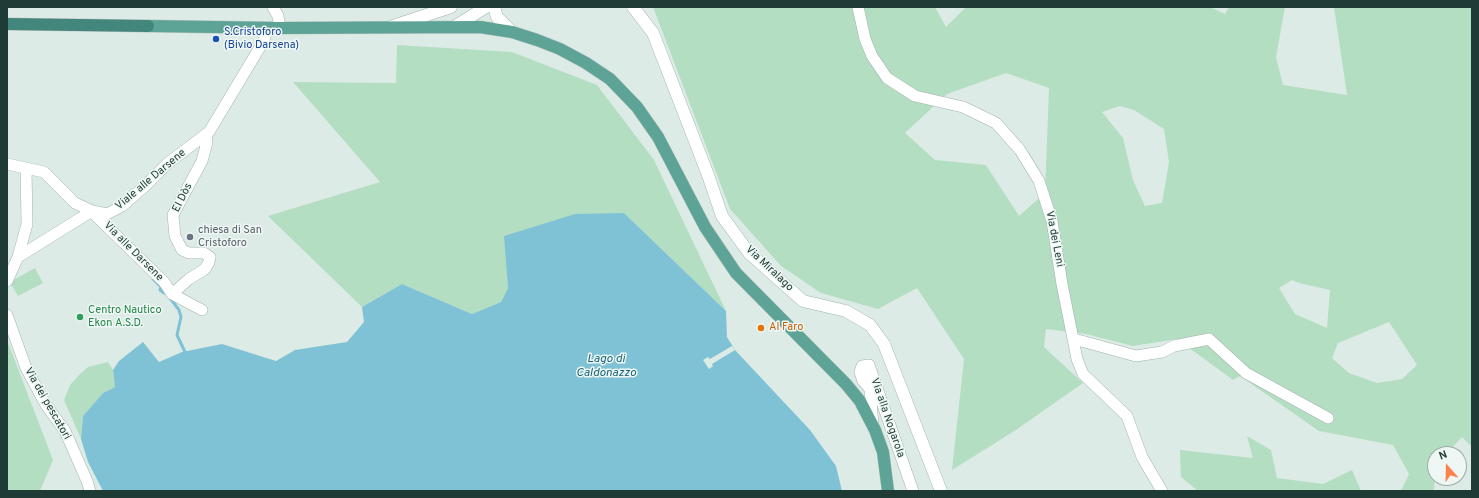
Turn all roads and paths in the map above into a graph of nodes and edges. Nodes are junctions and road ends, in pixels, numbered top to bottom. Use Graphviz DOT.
graph roads {
  1 [pos="273,7"];
  2 [pos="451,7"];
  3 [pos="455,7"];
  4 [pos="486,7"];
  5 [pos="494,7"];
  6 [pos="634,7"];
  7 [pos="858,7"];
  8 [pos="7,24"];
  9 [pos="148,26"];
  10 [pos="453,27"];
  11 [pos="274,28"];
  12 [pos="390,28"];
  13 [pos="512,32"];
  14 [pos="206,135"];
  15 [pos="7,164"];
  16 [pos="26,168"];
  17 [pos="92,211"];
  18 [pos="18,257"];
  19 [pos="7,281"];
  20 [pos="172,294"];
  21 [pos="202,310"];
  22 [pos="7,315"];
  23 [pos="1074,339"];
  24 [pos="1328,418"];
  25 [pos="873,426"];
  26 [pos="90,491"];
  27 [pos="888,491"];
  28 [pos="913,491"];
  29 [pos="940,491"];
  30 [pos="1162,491"];
  1 -- 11 [label="street"];
  2 -- 12 [label="street"];
  3 -- 10 [label="street"];
  4 -- 10 [label="street"];
  5 -- 13 [label="street"];
  6 -- 29 [label="street, Via Miralago"];
  7 -- 23 [label="street, Via dei Leni"];
  8 -- 9 [label="highway"];
  9 -- 11 [label="main road"];
  10 -- 12 [label="main road"];
  10 -- 13 [label="main road"];
  11 -- 12 [label="main road"];
  11 -- 14 [label="street, Viale alle Darsene"];
  13 -- 25 [label="main road"];
  14 -- 17 [label="street, Viale alle Darsene"];
  14 -- 20 [label="street, El Dòs"];
  15 -- 16 [label="street, Viale alle Darsene"];
  16 -- 17 [label="street, Viale alle Darsene"];
  16 -- 18 [label="street"];
  17 -- 18 [label="street"];
  17 -- 20 [label="street, Via alle Darsene"];
  18 -- 19 [label="street"];
  20 -- 21 [label="street"];
  22 -- 26 [label="street, Via dei pescatori"];
  23 -- 24 [label="street"];
  23 -- 30 [label="street, Via dei Leni"];
  25 -- 27 [label="main road"];
  25 -- 28 [label="street, Via alla Nogarola"];
}
